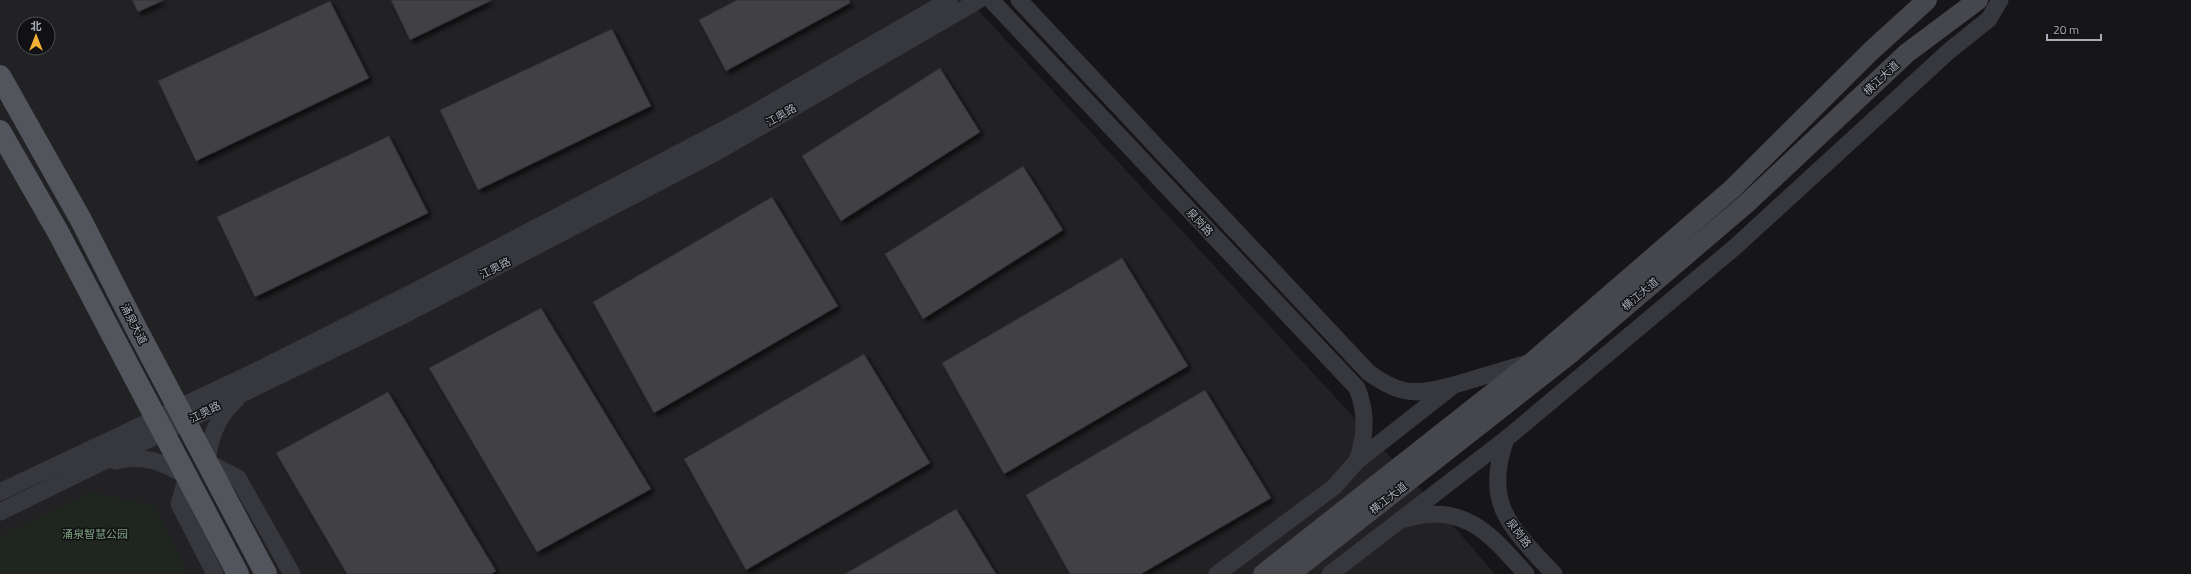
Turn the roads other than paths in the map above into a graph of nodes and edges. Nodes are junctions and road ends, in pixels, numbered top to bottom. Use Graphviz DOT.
graph roads {
  1 [pos="949,0"];
  2 [pos="979,0"];
  3 [pos="991,0"];
  4 [pos="1019,0"];
  5 [pos="1927,0"];
  6 [pos="1978,0"];
  7 [pos="2000,0"];
  8 [pos="0,76"];
  9 [pos="0,131"];
  10 [pos="1532,362"];
  11 [pos="1368,372"];
  12 [pos="1354,384"];
  13 [pos="1454,385"];
  14 [pos="1526,388"];
  15 [pos="245,392"];
  16 [pos="1543,406"];
  17 [pos="182,415"];
  18 [pos="160,425"];
  19 [pos="1506,439"];
  20 [pos="1357,461"];
  21 [pos="207,462"];
  22 [pos="96,465"];
  23 [pos="187,477"];
  24 [pos="0,492"];
  25 [pos="1316,500"];
  26 [pos="0,512"];
  27 [pos="1332,519"];
  28 [pos="1400,521"];
  29 [pos="1350,528"];
  30 [pos="1515,532"];
  31 [pos="1500,545"];
  32 [pos="1366,547"];
  33 [pos="215,574"];
  34 [pos="238,574"];
  35 [pos="266,574"];
  36 [pos="292,574"];
  37 [pos="1217,574"];
  38 [pos="1263,574"];
  39 [pos="1290,574"];
  40 [pos="1330,574"];
  41 [pos="1526,574"];
  42 [pos="1554,574"];
  1 -- 17 [label="street, 江奥路"];
  2 -- 15 [label="street, 江奥路"];
  3 -- 12 [label="street, 泉岗路"];
  4 -- 11 [label="street, 泉岗路"];
  5 -- 10 [label="main road, 横江大道"];
  6 -- 14 [label="main road, 横江大道"];
  7 -- 16 [label="street"];
  8 -- 17 [label="main road, 涌泉大道"];
  9 -- 18 [label="main road"];
  10 -- 13 [label="street, 泉岗路"];
  10 -- 27 [label="main road, 横江大道"];
  11 -- 12 [label="street"];
  11 -- 13 [label="street, 泉岗路"];
  12 -- 20 [label="street, 泉岗路"];
  13 -- 20 [label="street"];
  14 -- 16 [label="street"];
  14 -- 29 [label="main road, 横江大道"];
  15 -- 17 [label="street, 江奥路"];
  15 -- 21 [label="street"];
  16 -- 19 [label="street"];
  17 -- 18 [label="street, 江奥路"];
  17 -- 21 [label="main road, 涌泉大道"];
  18 -- 22 [label="street, 江奥路"];
  18 -- 23 [label="main road"];
  18 -- 24 [label="street, 江奥路"];
  19 -- 28 [label="street"];
  19 -- 30 [label="street, 泉岗路"];
  20 -- 25 [label="street"];
  21 -- 35 [label="main road, 涌泉大道"];
  21 -- 36 [label="street"];
  22 -- 23 [label="street"];
  22 -- 26 [label="street, 江奥路"];
  23 -- 33 [label="street"];
  23 -- 34 [label="main road"];
  25 -- 27 [label="street"];
  25 -- 37 [label="street"];
  27 -- 38 [label="main road, 横江大道"];
  28 -- 31 [label="street, 泉岗路"];
  28 -- 32 [label="street"];
  29 -- 32 [label="street"];
  29 -- 39 [label="main road, 横江大道"];
  30 -- 31 [label="street"];
  30 -- 42 [label="street, 泉岗路"];
  31 -- 41 [label="street, 泉岗路"];
  32 -- 40 [label="street"];
}
